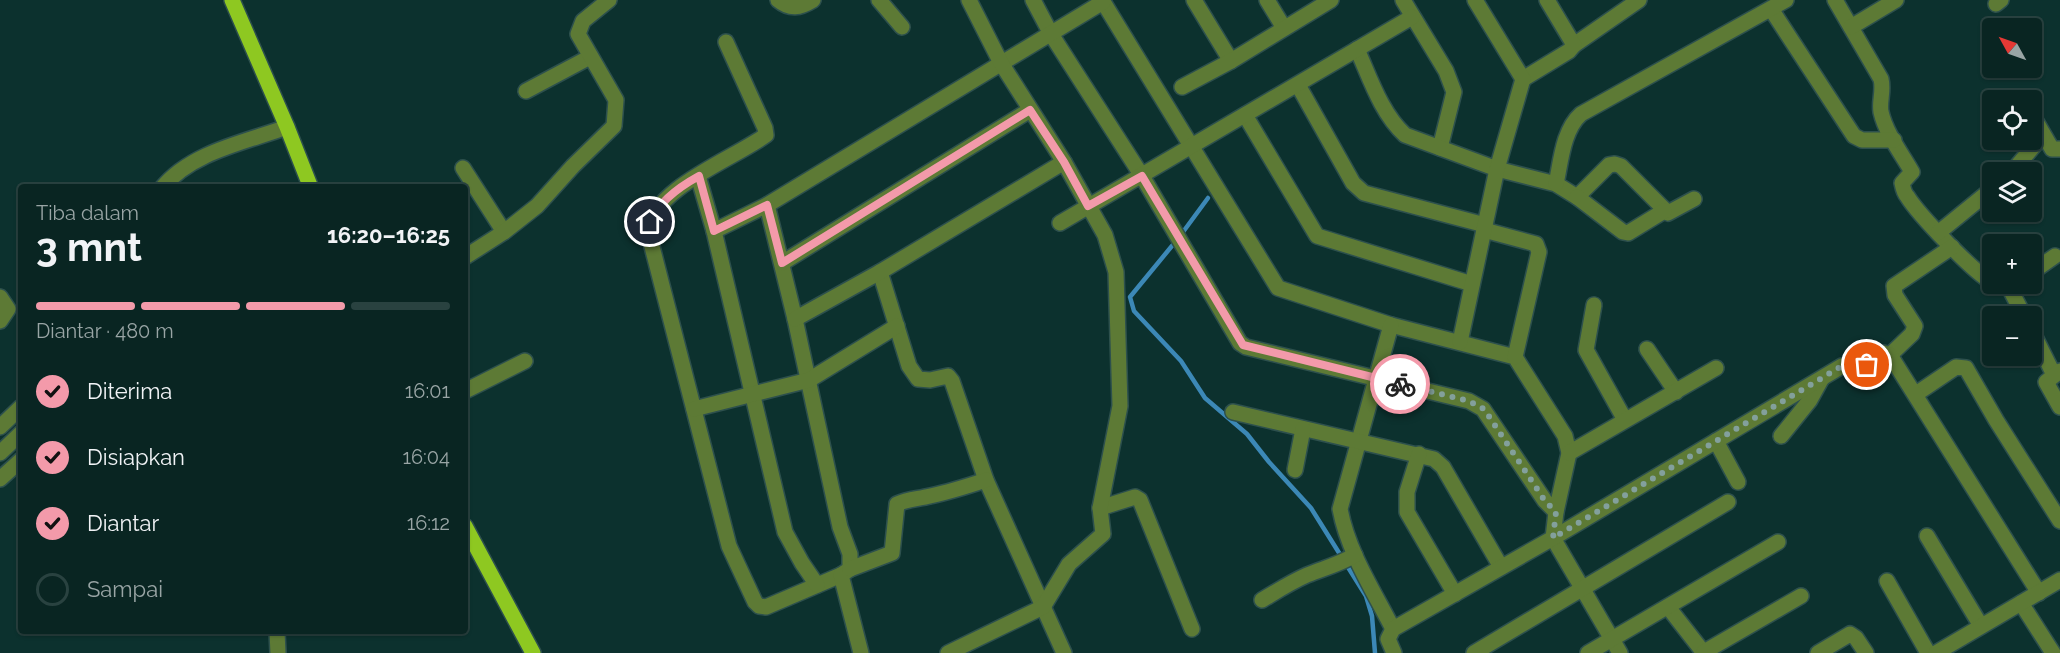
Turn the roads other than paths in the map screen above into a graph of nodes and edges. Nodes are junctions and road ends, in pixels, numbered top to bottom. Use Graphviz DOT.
graph roads {
  1 [pos="232,0"];
  2 [pos="609,0"];
  3 [pos="778,0"];
  4 [pos="813,0"];
  5 [pos="879,0"];
  6 [pos="969,0"];
  7 [pos="1033,0"];
  8 [pos="1194,0"];
  9 [pos="1267,0"];
  10 [pos="1331,0"];
  11 [pos="1403,0"];
  12 [pos="1475,0"];
  13 [pos="1547,0"];
  14 [pos="1639,0"];
  15 [pos="1786,0"];
  16 [pos="1835,0"];
  17 [pos="1896,0"];
  18 [pos="1103,1"];
  19 [pos="1771,9"];
  20 [pos="1412,17"];
  21 [pos="902,27"];
  22 [pos="1851,27"];
  23 [pos="1284,28"];
  24 [pos="1051,34"];
  25 [pos="726,42"];
  26 [pos="1575,45"];
  27 [pos="1357,49"];
  28 [pos="590,57"];
  29 [pos="1231,61"];
  30 [pos="1001,63"];
  31 [pos="1522,79"];
  32 [pos="1298,85"];
  33 [pos="1182,87"];
  34 [pos="526,91"];
  35 [pos="1030,110"];
  36 [pos="1245,115"];
  37 [pos="287,127"];
  38 [pos="2042,136"];
  39 [pos="1894,140"];
  40 [pos="1192,146"];
  41 [pos="1440,148"];
  42 [pos="2060,149"];
  43 [pos="2030,150"];
  44 [pos="1064,162"];
  45 [pos="2020,162"];
  46 [pos="463,168"];
  47 [pos="1497,169"];
  48 [pos="699,176"];
  49 [pos="1142,176"];
  50 [pos="166,184"];
  51 [pos="309,184"];
  52 [pos="1556,184"];
  53 [pos="1577,196"];
  54 [pos="1982,197"];
  55 [pos="1694,199"];
  56 [pos="767,205"];
  57 [pos="1088,206"];
  58 [pos="1664,211"];
  59 [pos="1060,223"];
  60 [pos="1484,227"];
  61 [pos="714,231"];
  62 [pos="504,232"];
  63 [pos="1938,232"];
  64 [pos="1952,247"];
  65 [pos="468,255"];
  66 [pos="2055,256"];
  67 [pos="782,263"];
  68 [pos="2042,265"];
  69 [pos="880,272"];
  70 [pos="1982,275"];
  71 [pos="1472,284"];
  72 [pos="0,297"];
  73 [pos="1594,305"];
  74 [pos="795,319"];
  75 [pos="0,321"];
  76 [pos="1392,325"];
  77 [pos="897,326"];
  78 [pos="1460,342"];
  79 [pos="2042,348"];
  80 [pos="1647,349"];
  81 [pos="1890,355"];
  82 [pos="1515,357"];
  83 [pos="525,361"];
  84 [pos="1716,368"];
  85 [pos="2057,373"];
  86 [pos="1376,378"];
  87 [pos="1821,379"];
  88 [pos="809,380"];
  89 [pos="468,390"];
  90 [pos="1676,392"];
  91 [pos="1916,394"];
  92 [pos="752,396"];
  93 [pos="2060,407"];
  94 [pos="694,409"];
  95 [pos="18,410"];
  96 [pos="1233,412"];
  97 [pos="1625,420"];
  98 [pos="0,427"];
  99 [pos="1304,429"];
  100 [pos="18,436"];
  101 [pos="1781,436"];
  102 [pos="1716,441"];
  103 [pos="1358,442"];
  104 [pos="0,453"];
  105 [pos="1569,453"];
  106 [pos="1419,454"];
  107 [pos="18,463"];
  108 [pos="1295,470"];
  109 [pos="0,479"];
  110 [pos="986,480"];
  111 [pos="1738,482"];
  112 [pos="1728,501"];
  113 [pos="1100,508"];
  114 [pos="1556,512"];
  115 [pos="2060,521"];
  116 [pos="468,532"];
  117 [pos="1928,536"];
  118 [pos="1553,538"];
  119 [pos="1778,542"];
  120 [pos="1348,559"];
  121 [pos="1501,567"];
  122 [pos="845,572"];
  123 [pos="2060,580"];
  124 [pos="1887,581"];
  125 [pos="817,585"];
  126 [pos="1583,588"];
  127 [pos="2039,593"];
  128 [pos="1455,594"];
  129 [pos="1801,596"];
  130 [pos="1262,600"];
  131 [pos="2021,603"];
  132 [pos="1043,607"];
  133 [pos="1668,607"];
  134 [pos="1981,626"];
  135 [pos="1393,628"];
  136 [pos="1192,629"];
  137 [pos="277,634"];
  138 [pos="1611,638"];
  139 [pos="1704,652"];
  140 [pos="2050,652"];
  141 [pos="278,653"];
  142 [pos="533,653"];
  143 [pos="861,653"];
  144 [pos="948,653"];
  145 [pos="1064,653"];
  146 [pos="1394,653"];
  147 [pos="1474,653"];
  148 [pos="1588,653"];
  149 [pos="1620,653"];
  150 [pos="1818,653"];
  151 [pos="1866,653"];
  152 [pos="1928,653"];
  153 [pos="1936,653"];
  1 -- 37 [label="main road"];
  2 -- 28 [label="street"];
  3 -- 4 [label="street"];
  5 -- 21 [label="street"];
  6 -- 30 [label="street"];
  7 -- 24 [label="street"];
  8 -- 29 [label="street"];
  9 -- 23 [label="street"];
  10 -- 23 [label="street"];
  11 -- 20 [label="street"];
  12 -- 31 [label="street"];
  13 -- 26 [label="street"];
  14 -- 26 [label="street"];
  15 -- 19 [label="street"];
  16 -- 22 [label="street"];
  17 -- 22 [label="street"];
  18 -- 24 [label="street"];
  18 -- 40 [label="street"];
  19 -- 39 [label="street"];
  19 -- 52 [label="street"];
  20 -- 27 [label="street"];
  20 -- 41 [label="street"];
  22 -- 39 [label="street"];
  23 -- 29 [label="street"];
  24 -- 30 [label="street"];
  24 -- 49 [label="street"];
  25 -- 48 [label="street"];
  26 -- 31 [label="street"];
  27 -- 32 [label="street"];
  27 -- 41 [label="street"];
  28 -- 34 [label="street"];
  28 -- 62 [label="street"];
  29 -- 33 [label="street"];
  30 -- 35 [label="street"];
  30 -- 56 [label="street"];
  31 -- 47 [label="street"];
  32 -- 36 [label="street"];
  32 -- 60 [label="street"];
  35 -- 44 [label="street"];
  35 -- 67 [label="street"];
  36 -- 40 [label="street"];
  36 -- 71 [label="street"];
  37 -- 50 [label="street"];
  37 -- 51 [label="main road"];
  38 -- 42 [label="street"];
  39 -- 63 [label="street"];
  40 -- 49 [label="street"];
  40 -- 76 [label="street"];
  41 -- 47 [label="street"];
  43 -- 45 [label="street"];
  44 -- 57 [label="street"];
  44 -- 69 [label="street"];
  46 -- 62 [label="street"];
  47 -- 52 [label="street"];
  47 -- 60 [label="street"];
  48 -- 61 [label="street"];
  48 -- 94 [label="street"];
  49 -- 57 [label="street"];
  49 -- 86 [label="street"];
  52 -- 53 [label="street"];
  53 -- 58 [label="street"];
  53 -- 58 [label="street"];
  54 -- 63 [label="street"];
  55 -- 58 [label="street"];
  56 -- 61 [label="street"];
  56 -- 67 [label="street"];
  57 -- 59 [label="street"];
  57 -- 113 [label="street"];
  60 -- 71 [label="street"];
  60 -- 82 [label="street"];
  61 -- 92 [label="street"];
  62 -- 65 [label="street"];
  63 -- 64 [label="street"];
  64 -- 70 [label="street"];
  64 -- 81 [label="street"];
  66 -- 68 [label="street"];
  67 -- 74 [label="street"];
  69 -- 74 [label="street"];
  69 -- 77 [label="street"];
  71 -- 78 [label="street"];
  72 -- 75 [label="street"];
  73 -- 97 [label="street"];
  74 -- 88 [label="street"];
  76 -- 78 [label="street"];
  76 -- 86 [label="street"];
  77 -- 88 [label="street"];
  77 -- 110 [label="street"];
  78 -- 82 [label="street"];
  79 -- 85 [label="street"];
  80 -- 90 [label="street"];
  81 -- 87 [label="street"];
  81 -- 91 [label="street"];
  82 -- 105 [label="street"];
  83 -- 89 [label="street"];
  84 -- 90 [label="street"];
  85 -- 93 [label="street"];
  86 -- 103 [label="street"];
  86 -- 114 [label="street"];
  87 -- 101 [label="street"];
  87 -- 102 [label="street"];
  88 -- 92 [label="street"];
  88 -- 122 [label="street"];
  90 -- 97 [label="street"];
  91 -- 115 [label="street"];
  91 -- 127 [label="street"];
  92 -- 94 [label="street"];
  92 -- 125 [label="street"];
  94 -- 125 [label="street"];
  95 -- 98 [label="street"];
  96 -- 99 [label="street"];
  97 -- 105 [label="street"];
  99 -- 103 [label="street"];
  99 -- 108 [label="street"];
  100 -- 104 [label="street"];
  102 -- 111 [label="street"];
  102 -- 118 [label="street"];
  103 -- 106 [label="street"];
  103 -- 120 [label="street"];
  105 -- 114 [label="street"];
  106 -- 121 [label="street"];
  106 -- 128 [label="street"];
  107 -- 109 [label="street"];
  110 -- 122 [label="street"];
  110 -- 132 [label="street"];
  112 -- 126 [label="street"];
  113 -- 132 [label="street"];
  113 -- 136 [label="street"];
  114 -- 118 [label="street"];
  116 -- 142 [label="main road"];
  117 -- 134 [label="street"];
  118 -- 121 [label="street"];
  118 -- 126 [label="street"];
  119 -- 133 [label="street"];
  120 -- 130 [label="street"];
  120 -- 135 [label="street"];
  121 -- 128 [label="street"];
  122 -- 125 [label="street"];
  122 -- 143 [label="street"];
  123 -- 127 [label="street"];
  124 -- 152 [label="street"];
  126 -- 138 [label="street"];
  126 -- 147 [label="street"];
  127 -- 131 [label="street"];
  128 -- 135 [label="street"];
  129 -- 139 [label="street"];
  131 -- 134 [label="street"];
  131 -- 140 [label="street"];
  132 -- 144 [label="street"];
  132 -- 145 [label="street"];
  133 -- 138 [label="street"];
  133 -- 139 [label="street"];
  134 -- 153 [label="street"];
  135 -- 146 [label="street"];
  137 -- 141 [label="street"];
  138 -- 148 [label="street"];
  138 -- 149 [label="street"];
  150 -- 151 [label="street"];
}
